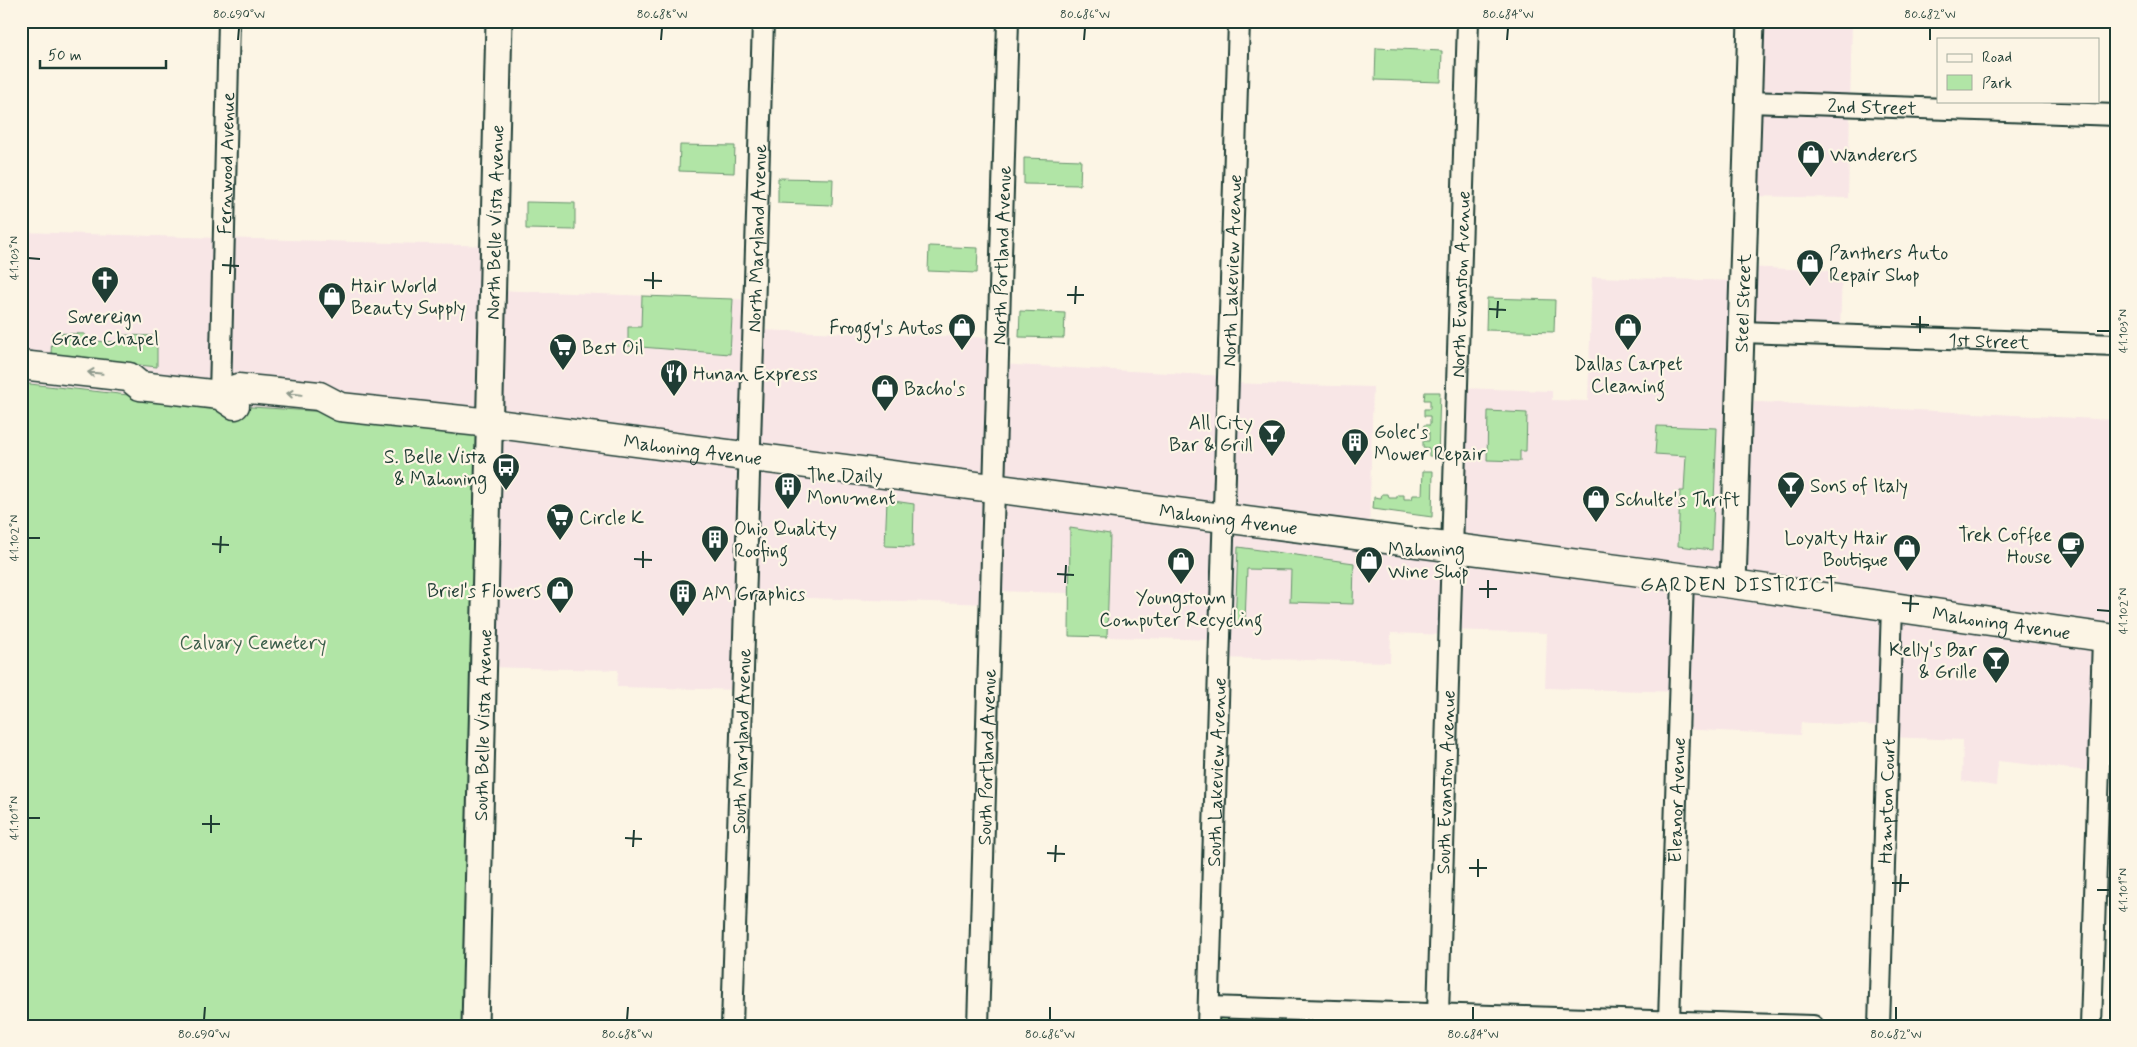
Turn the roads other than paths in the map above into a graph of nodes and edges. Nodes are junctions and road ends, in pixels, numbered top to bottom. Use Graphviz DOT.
graph roads {
  1 [pos="229,21"];
  2 [pos="499,21"];
  3 [pos="763,21"];
  4 [pos="1008,21"];
  5 [pos="1239,21"];
  6 [pos="1468,21"];
  7 [pos="1751,21"];
  8 [pos="1748,102"];
  9 [pos="2116,114"];
  10 [pos="1741,332"];
  11 [pos="2116,345"];
  12 [pos="21,365"];
  13 [pos="21,383"];
  14 [pos="140,386"];
  15 [pos="220,395"];
  16 [pos="490,423"];
  17 [pos="750,457"];
  18 [pos="994,489"];
  19 [pos="1223,519"];
  20 [pos="1452,548"];
  21 [pos="1683,578"];
  22 [pos="1733,584"];
  23 [pos="1892,606"];
  24 [pos="2109,638"];
  25 [pos="1438,1014"];
  26 [pos="1208,1016"];
  27 [pos="1669,1021"];
  28 [pos="475,1026"];
  29 [pos="732,1026"];
  30 [pos="978,1026"];
  31 [pos="1813,1026"];
  32 [pos="1879,1026"];
  33 [pos="2091,1026"];
  1 -- 15 [label="street, Fernwood Avenue"];
  2 -- 16 [label="street, North Belle Vista Avenue"];
  3 -- 17 [label="street, North Maryland Avenue"];
  4 -- 18 [label="street, North Portland Avenue"];
  5 -- 19 [label="street, North Lakeview Avenue"];
  6 -- 20 [label="street, North Evanston Avenue"];
  7 -- 8 [label="street, Steel Street"];
  8 -- 9 [label="street, 2nd Street"];
  8 -- 10 [label="street, Steel Street"];
  10 -- 11 [label="street, 1st Street"];
  10 -- 22 [label="street, Steel Street"];
  14 -- 12 [label="main road, Mahoning Avenue, one-way"];
  13 -- 14 [label="main road, Mahoning Avenue"];
  14 -- 15 [label="main road, Mahoning Avenue"];
  15 -- 16 [label="main road, Mahoning Avenue"];
  16 -- 17 [label="main road, Mahoning Avenue"];
  16 -- 28 [label="street, South Belle Vista Avenue"];
  17 -- 18 [label="main road, Mahoning Avenue"];
  17 -- 29 [label="street, South Maryland Avenue"];
  18 -- 19 [label="main road, Mahoning Avenue"];
  18 -- 30 [label="street, South Portland Avenue"];
  19 -- 20 [label="main road, Mahoning Avenue"];
  19 -- 26 [label="street, South Lakeview Avenue"];
  20 -- 21 [label="main road, Mahoning Avenue"];
  20 -- 25 [label="street, South Evanston Avenue"];
  21 -- 22 [label="main road, Mahoning Avenue"];
  21 -- 27 [label="street, Eleanor Avenue"];
  22 -- 23 [label="main road, Mahoning Avenue"];
  23 -- 24 [label="main road, Mahoning Avenue"];
  23 -- 32 [label="street, Hampton Court"];
  24 -- 33 [label="street"];
  25 -- 26 [label="street"];
  25 -- 27 [label="street"];
  27 -- 31 [label="street"];
}
